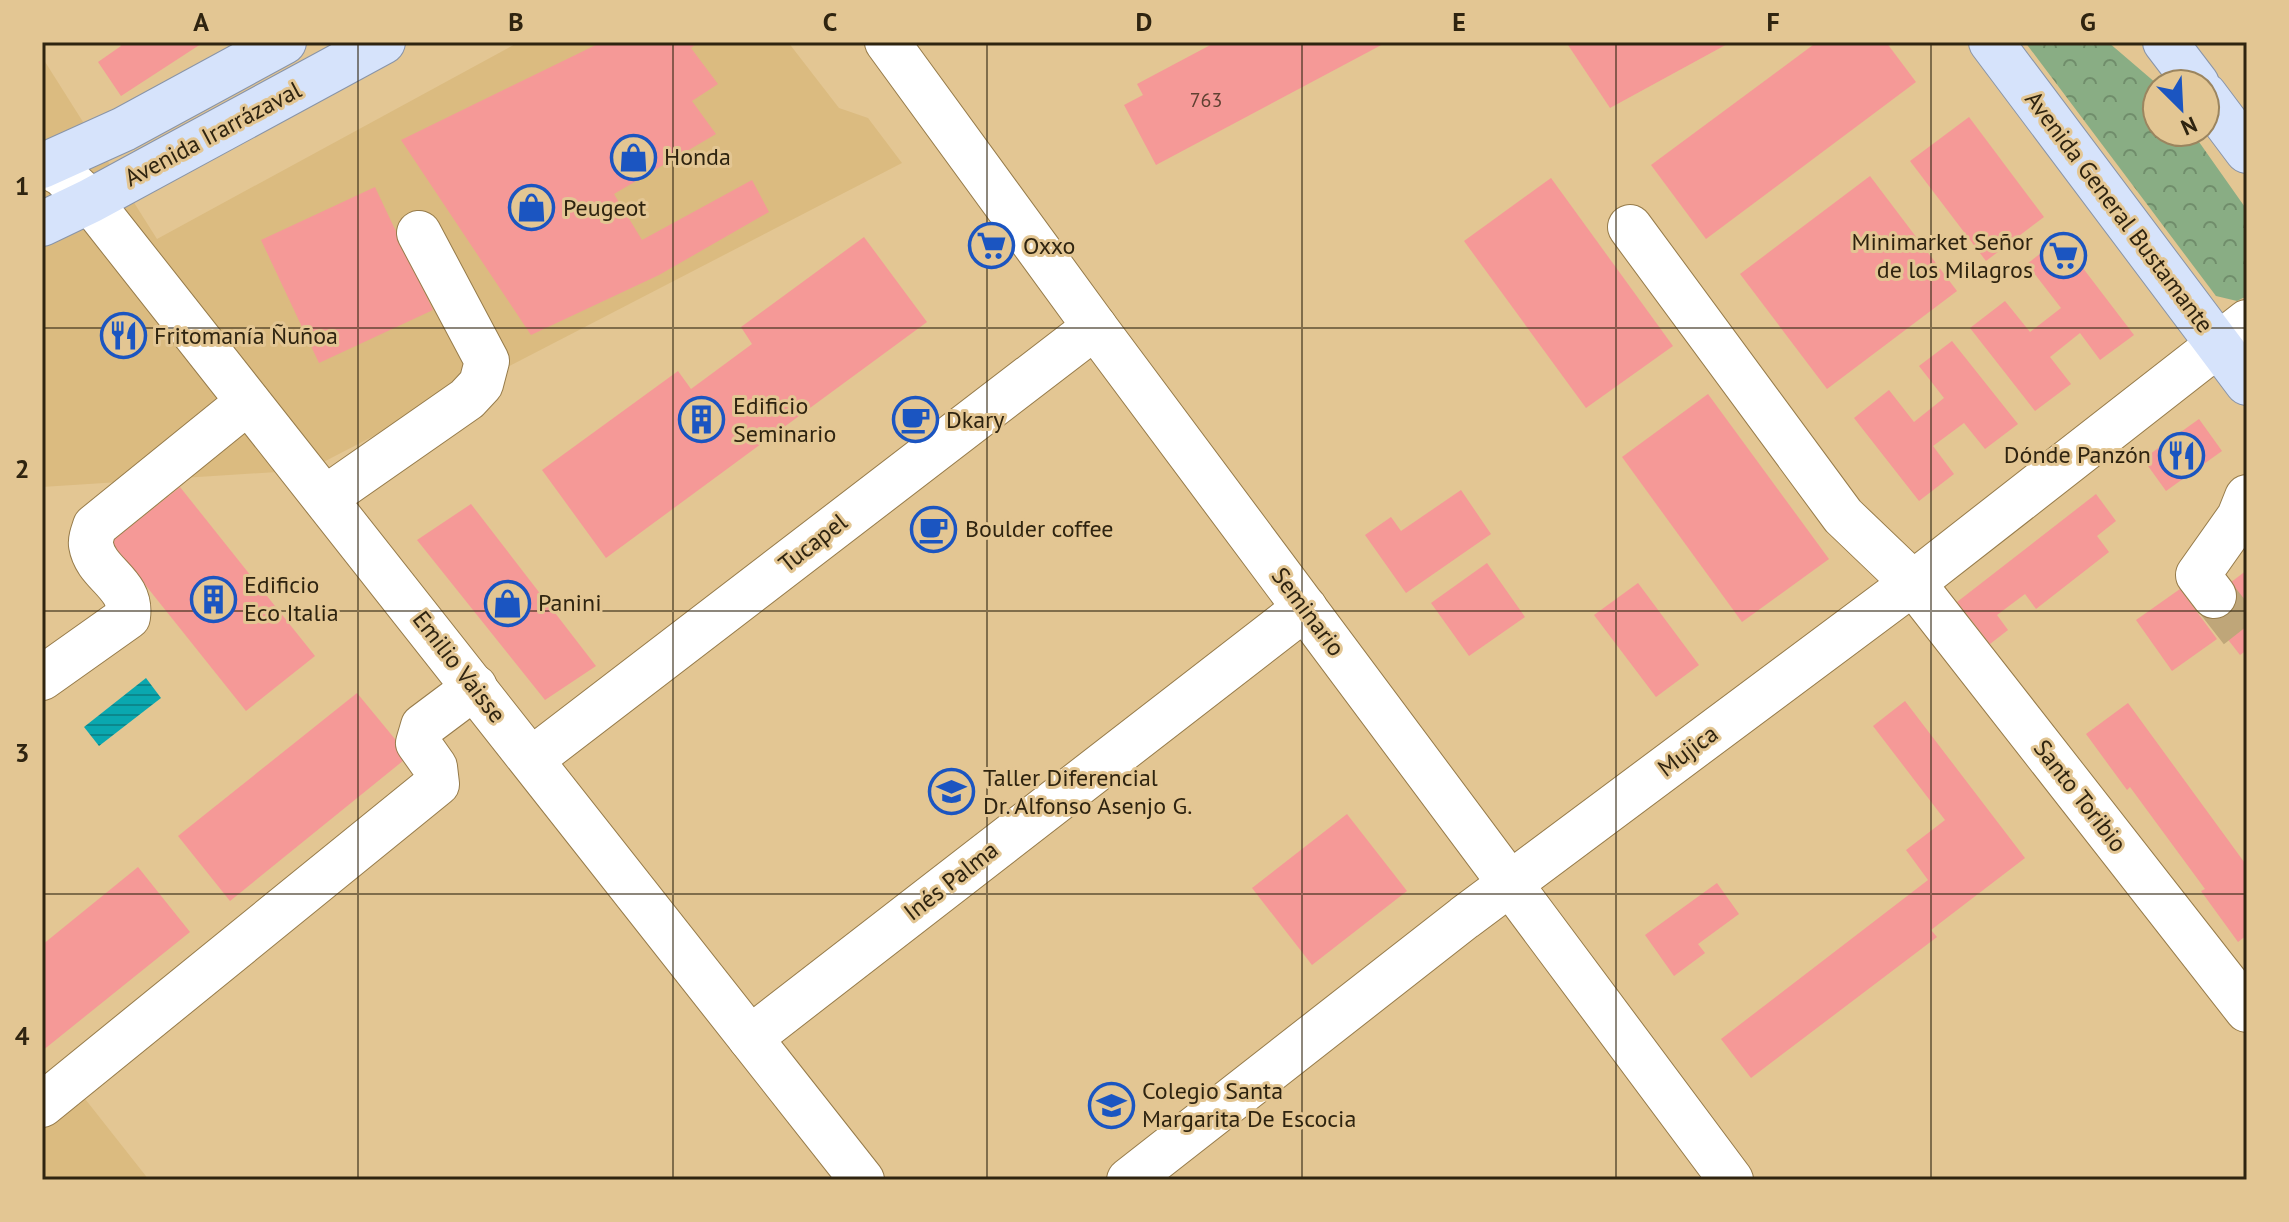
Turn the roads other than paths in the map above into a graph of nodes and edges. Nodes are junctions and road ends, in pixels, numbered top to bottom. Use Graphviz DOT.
graph roads {
  1 [pos="284,42"];
  2 [pos="383,42"];
  3 [pos="887,42"];
  4 [pos="1991,42"];
  5 [pos="2165,42"];
  6 [pos="2185,68"];
  7 [pos="2221,116"];
  8 [pos="2247,151"];
  9 [pos="44,165"];
  10 [pos="90,201"];
  11 [pos="42,224"];
  12 [pos="1630,227"];
  13 [pos="419,233"];
  14 [pos="1095,327"];
  15 [pos="2232,333"];
  16 [pos="2247,383"];
  17 [pos="248,402"];
  18 [pos="325,498"];
  19 [pos="2244,514"];
  20 [pos="1913,583"];
  21 [pos="2214,596"];
  22 [pos="1305,608"];
  23 [pos="42,678"];
  24 [pos="475,687"];
  25 [pos="532,759"];
  26 [pos="1510,883"];
  27 [pos="2247,1010"];
  28 [pos="750,1038"];
  29 [pos="42,1105"];
  30 [pos="862,1180"];
  31 [pos="1129,1180"];
  32 [pos="1731,1180"];
  1 -- 9 [label="main road, Avenida Irarrázaval"];
  2 -- 10 [label="main road, Avenida Irarrázaval"];
  3 -- 14 [label="street, Seminario"];
  4 -- 15 [label="main road, Avenida General Bustamante"];
  5 -- 6 [label="main road"];
  7 -- 8 [label="main road"];
  9 -- 10 [label="street, Emilio Vaisse"];
  10 -- 11 [label="main road, Avenida Irarrázaval"];
  10 -- 17 [label="street, Emilio Vaisse"];
  12 -- 20 [label="street, Santo Toribio"];
  13 -- 18 [label="street"];
  14 -- 22 [label="street, Seminario"];
  14 -- 25 [label="street, Tucapel"];
  15 -- 16 [label="main road, Avenida General Bustamante"];
  15 -- 20 [label="street, Mujica"];
  17 -- 18 [label="street, Emilio Vaisse"];
  17 -- 23 [label="street"];
  18 -- 24 [label="street, Emilio Vaisse"];
  19 -- 21 [label="street"];
  20 -- 26 [label="street, Mujica"];
  20 -- 27 [label="street, Santo Toribio"];
  22 -- 26 [label="street, Seminario"];
  22 -- 28 [label="street, Inés Palma"];
  24 -- 25 [label="street, Emilio Vaisse"];
  24 -- 29 [label="street"];
  25 -- 28 [label="street, Emilio Vaisse"];
  26 -- 31 [label="street, Mujica"];
  26 -- 32 [label="street, Seminario"];
  28 -- 30 [label="street, Emilio Vaisse"];
}
